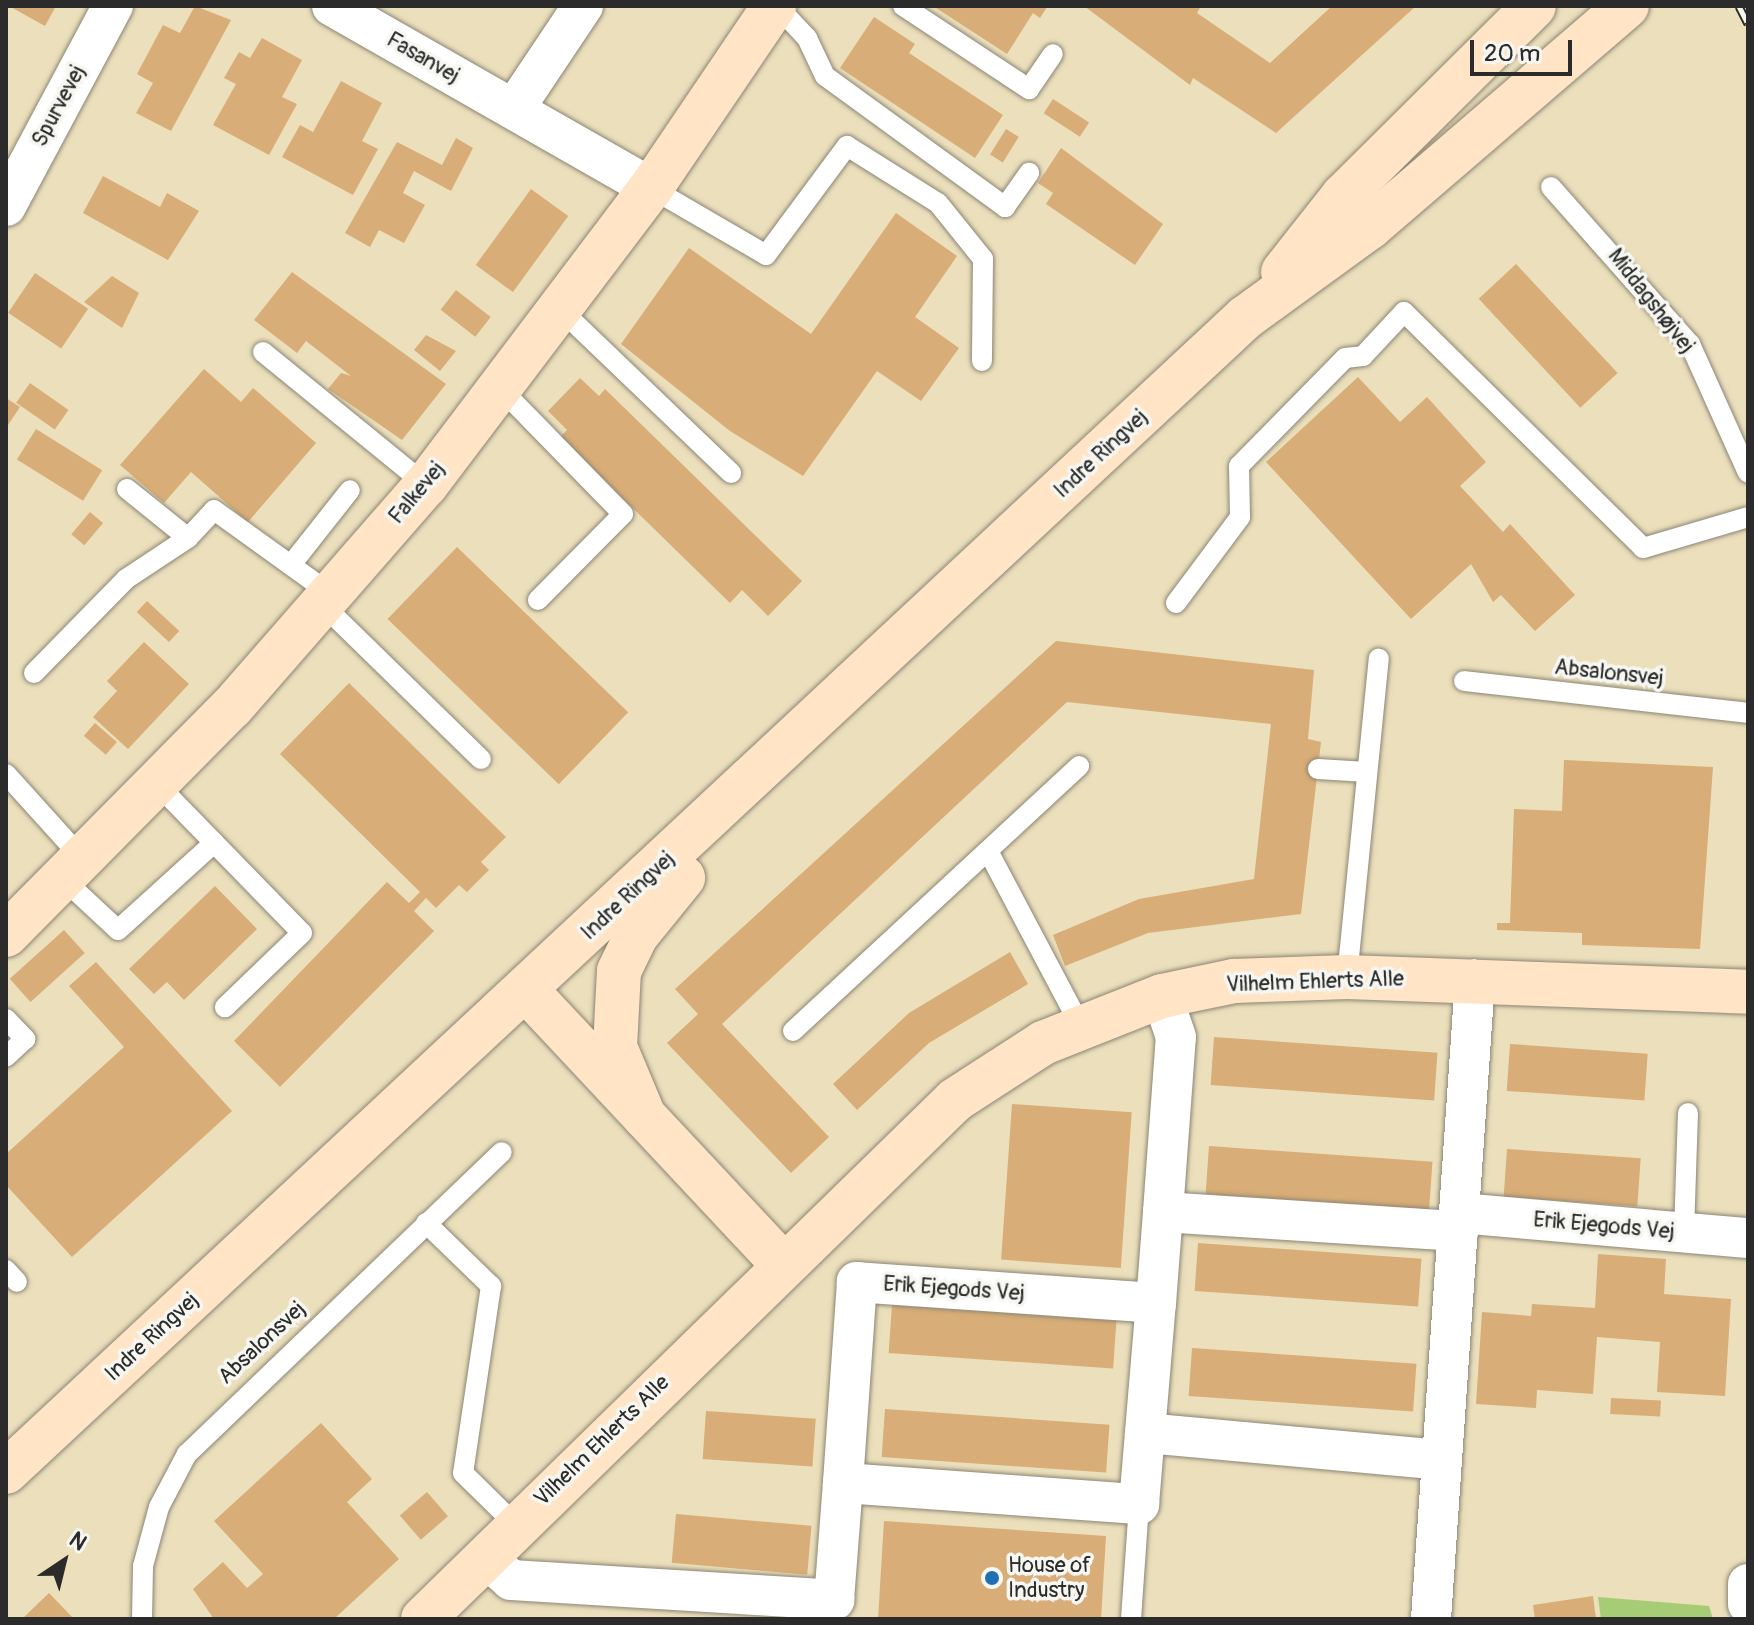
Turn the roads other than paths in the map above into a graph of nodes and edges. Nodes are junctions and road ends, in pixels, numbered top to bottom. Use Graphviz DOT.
graph roads {
  1 [pos="113,6"];
  2 [pos="332,6"];
  3 [pos="583,6"];
  4 [pos="776,6"];
  5 [pos="903,6"];
  6 [pos="1534,6"];
  7 [pos="1627,6"];
  8 [pos="1053,54"];
  9 [pos="514,109"];
  10 [pos="1029,173"];
  11 [pos="1551,187"];
  12 [pos="651,188"];
  13 [pos="6,206"];
  14 [pos="560,309"];
  15 [pos="1246,317"];
  16 [pos="263,352"];
  17 [pos="982,361"];
  18 [pos="500,388"];
  19 [pos="731,473"];
  20 [pos="1748,473"];
  21 [pos="426,485"];
  22 [pos="127,489"];
  23 [pos="350,490"];
  24 [pos="1748,517"];
  25 [pos="188,538"];
  26 [pos="294,561"];
  27 [pos="326,599"];
  28 [pos="538,600"];
  29 [pos="1176,603"];
  30 [pos="1379,659"];
  31 [pos="34,673"];
  32 [pos="1464,681"];
  33 [pos="1748,713"];
  34 [pos="481,759"];
  35 [pos="1079,766"];
  36 [pos="1318,769"];
  37 [pos="1367,772"];
  38 [pos="156,783"];
  39 [pos="748,784"];
  40 [pos="10,786"];
  41 [pos="214,843"];
  42 [pos="988,851"];
  43 [pos="72,868"];
  44 [pos="6,935"];
  45 [pos="1347,977"];
  46 [pos="1475,980"];
  47 [pos="527,991"];
  48 [pos="1748,992"];
  49 [pos="1162,996"];
  50 [pos="225,1007"];
  51 [pos="6,1019"];
  52 [pos="1081,1027"];
  53 [pos="793,1031"];
  54 [pos="6,1057"];
  55 [pos="1688,1113"];
  56 [pos="644,1116"];
  57 [pos="502,1152"];
  58 [pos="1163,1212"];
  59 [pos="1459,1222"];
  60 [pos="426,1223"];
  61 [pos="1684,1233"];
  62 [pos="1748,1238"];
  63 [pos="783,1265"];
  64 [pos="1156,1303"];
  65 [pos="1145,1433"];
  66 [pos="1440,1460"];
  67 [pos="6,1472"];
  68 [pos="843,1483"];
  69 [pos="1139,1504"];
  70 [pos="516,1525"];
  71 [pos="484,1557"];
  72 [pos="1748,1584"];
  73 [pos="1748,1604"];
  74 [pos="142,1619"];
  75 [pos="423,1619"];
  76 [pos="1131,1619"];
  77 [pos="1431,1619"];
  1 -- 13 [label="street, Spurvevej"];
  2 -- 9 [label="street, Fasanvej"];
  3 -- 9 [label="street"];
  4 -- 10 [label="lane"];
  4 -- 12 [label="street, Falkevej"];
  5 -- 8 [label="lane"];
  6 -- 15 [label="street, Indre Ringvej"];
  7 -- 15 [label="street, Indre Ringvej"];
  9 -- 12 [label="street, Fasanvej"];
  11 -- 20 [label="lane, Middagshøjvej"];
  12 -- 14 [label="street, Falkevej"];
  12 -- 17 [label="lane"];
  14 -- 18 [label="street, Falkevej"];
  14 -- 19 [label="lane"];
  15 -- 39 [label="street, Indre Ringvej"];
  16 -- 21 [label="lane"];
  18 -- 21 [label="street, Falkevej"];
  18 -- 28 [label="lane"];
  21 -- 27 [label="street, Falkevej"];
  22 -- 25 [label="lane"];
  23 -- 26 [label="lane"];
  24 -- 29 [label="lane"];
  25 -- 26 [label="lane"];
  25 -- 31 [label="lane"];
  26 -- 27 [label="lane"];
  27 -- 34 [label="lane"];
  27 -- 38 [label="street, Falkevej"];
  30 -- 37 [label="lane"];
  32 -- 33 [label="lane, Absalonsvej"];
  35 -- 42 [label="lane"];
  36 -- 37 [label="lane"];
  37 -- 45 [label="lane"];
  38 -- 41 [label="lane"];
  38 -- 43 [label="street, Falkevej"];
  39 -- 47 [label="street, Indre Ringvej"];
  39 -- 56 [label="street"];
  40 -- 43 [label="lane"];
  41 -- 43 [label="lane"];
  41 -- 50 [label="lane"];
  42 -- 52 [label="lane"];
  42 -- 53 [label="lane"];
  43 -- 44 [label="street, Falkevej"];
  45 -- 46 [label="street, Vilhelm Ehlerts Alle"];
  45 -- 49 [label="street, Vilhelm Ehlerts Alle"];
  46 -- 48 [label="street, Vilhelm Ehlerts Alle"];
  46 -- 59 [label="street"];
  47 -- 56 [label="street"];
  47 -- 67 [label="street, Indre Ringvej"];
  49 -- 52 [label="street, Vilhelm Ehlerts Alle"];
  49 -- 58 [label="street"];
  51 -- 54 [label="lane"];
  52 -- 63 [label="street, Vilhelm Ehlerts Alle"];
  55 -- 61 [label="lane"];
  56 -- 63 [label="street"];
  57 -- 60 [label="lane, Absalonsvej"];
  58 -- 59 [label="street, Erik Ejegods Vej"];
  58 -- 64 [label="street"];
  59 -- 61 [label="street, Erik Ejegods Vej"];
  59 -- 66 [label="street"];
  60 -- 70 [label="lane"];
  60 -- 74 [label="lane, Absalonsvej"];
  61 -- 62 [label="street, Erik Ejegods Vej"];
  63 -- 70 [label="street, Vilhelm Ehlerts Alle"];
  64 -- 65 [label="street"];
  64 -- 68 [label="street, Erik Ejegods Vej"];
  65 -- 66 [label="street"];
  65 -- 69 [label="street"];
  66 -- 77 [label="street"];
  68 -- 69 [label="street"];
  68 -- 71 [label="street, Erik Ejegods Vej"];
  69 -- 76 [label="lane"];
  70 -- 71 [label="street, Vilhelm Ehlerts Alle"];
  71 -- 75 [label="street, Vilhelm Ehlerts Alle"];
  72 -- 73 [label="street"];
}
